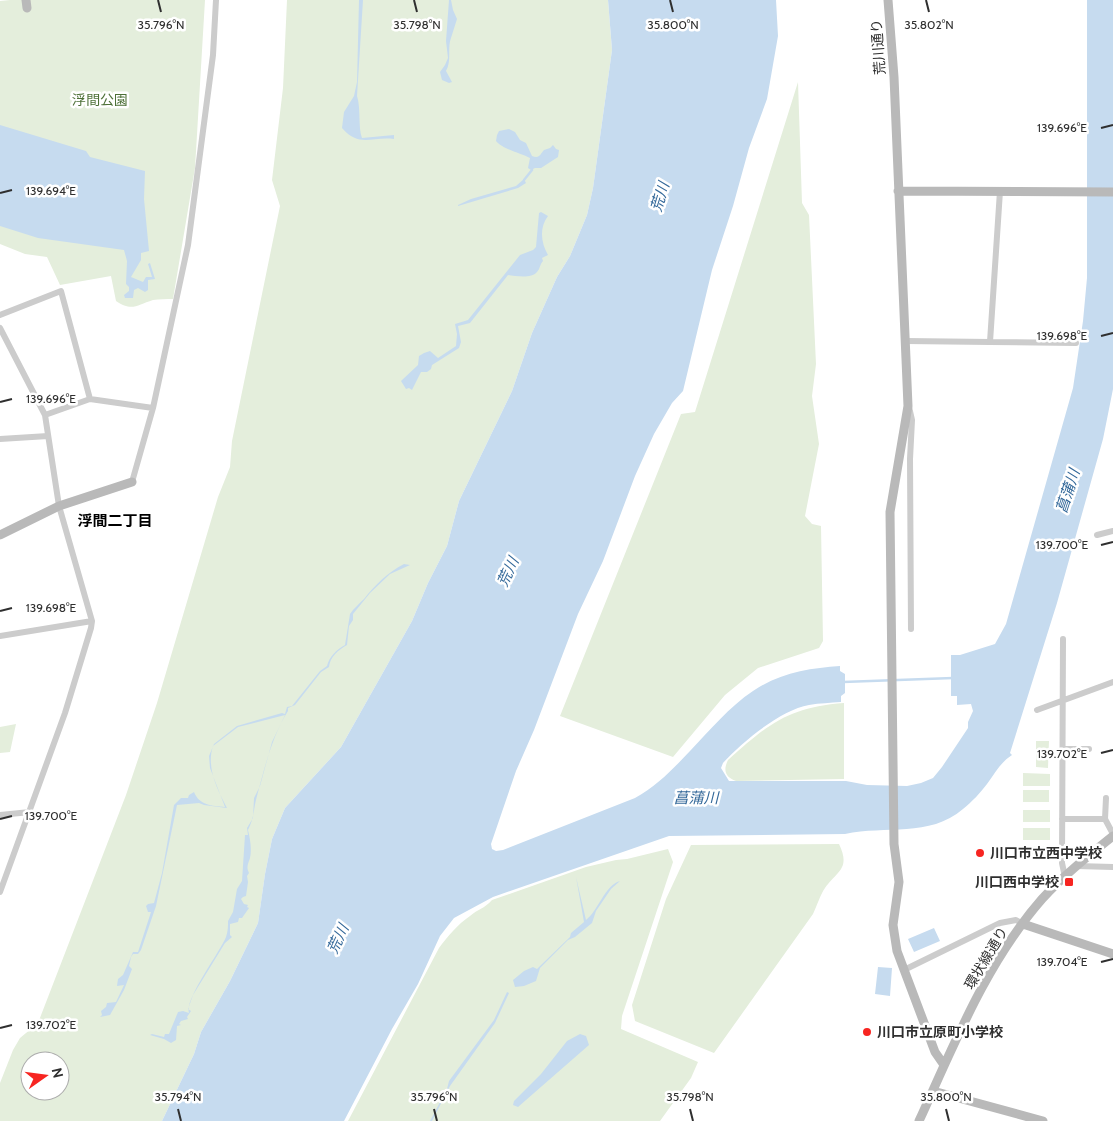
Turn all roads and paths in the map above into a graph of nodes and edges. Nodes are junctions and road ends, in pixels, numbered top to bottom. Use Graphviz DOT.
graph roads {
  1 [pos="216,0"];
  2 [pos="888,0"];
  3 [pos="898,191"];
  4 [pos="1000,191"];
  5 [pos="1113,192"];
  6 [pos="0,315"];
  7 [pos="0,328"];
  8 [pos="906,341"];
  9 [pos="990,342"];
  10 [pos="1076,343"];
  11 [pos="90,399"];
  12 [pos="908,406"];
  13 [pos="153,408"];
  14 [pos="45,415"];
  15 [pos="48,436"];
  16 [pos="0,439"];
  17 [pos="132,482"];
  18 [pos="59,506"];
  19 [pos="1113,531"];
  20 [pos="0,535"];
  21 [pos="1097,535"];
  22 [pos="92,621"];
  23 [pos="911,629"];
  24 [pos="0,636"];
  25 [pos="1063,639"];
  26 [pos="1113,682"];
  27 [pos="1063,701"];
  28 [pos="1037,710"];
  29 [pos="1062,749"];
  30 [pos="1089,749"];
  31 [pos="1106,798"];
  32 [pos="30,812"];
  33 [pos="0,815"];
  34 [pos="1062,819"];
  35 [pos="1105,819"];
  36 [pos="1113,835"];
  37 [pos="1076,866"];
  38 [pos="1113,867"];
  39 [pos="1065,877"];
  40 [pos="0,892"];
  41 [pos="1023,924"];
  42 [pos="1113,954"];
  43 [pos="904,970"];
  44 [pos="944,1065"];
  45 [pos="933,1091"];
  46 [pos="919,1121"];
  47 [pos="1043,1121"];
  1 -- 13 [label="street"];
  2 -- 3 [label="street, 荒川通り"];
  3 -- 4 [label="street"];
  3 -- 8 [label="street, 荒川通り"];
  4 -- 5 [label="street"];
  4 -- 9 [label="street"];
  6 -- 11 [label="street"];
  7 -- 14 [label="street"];
  8 -- 9 [label="street"];
  8 -- 12 [label="street, 荒川通り"];
  9 -- 10 [label="street"];
  11 -- 13 [label="street"];
  11 -- 14 [label="street"];
  12 -- 23 [label="street"];
  12 -- 43 [label="street, 荒川通り"];
  13 -- 17 [label="street"];
  14 -- 15 [label="street"];
  15 -- 16 [label="street"];
  15 -- 18 [label="street"];
  17 -- 18 [label="street"];
  18 -- 20 [label="street"];
  18 -- 22 [label="street"];
  19 -- 21 [label="street"];
  22 -- 24 [label="street"];
  22 -- 32 [label="street"];
  25 -- 27 [label="street"];
  26 -- 27 [label="street"];
  27 -- 28 [label="street"];
  27 -- 29 [label="street"];
  29 -- 30 [label="street"];
  29 -- 34 [label="street"];
  31 -- 35 [label="street"];
  32 -- 33 [label="street"];
  32 -- 40 [label="street"];
  34 -- 35 [label="street"];
  34 -- 39 [label="street"];
  35 -- 36 [label="street"];
  36 -- 37 [label="street, 環状線通り"];
  37 -- 38 [label="street"];
  37 -- 39 [label="street, 環状線通り"];
  39 -- 41 [label="street, 環状線通り"];
  41 -- 42 [label="street"];
  41 -- 43 [label="street"];
  41 -- 44 [label="street, 環状線通り"];
  43 -- 44 [label="street, 荒川通り"];
  44 -- 45 [label="street, 環状線通り"];
  45 -- 46 [label="street, 環状線通り"];
  45 -- 47 [label="street"];
}
